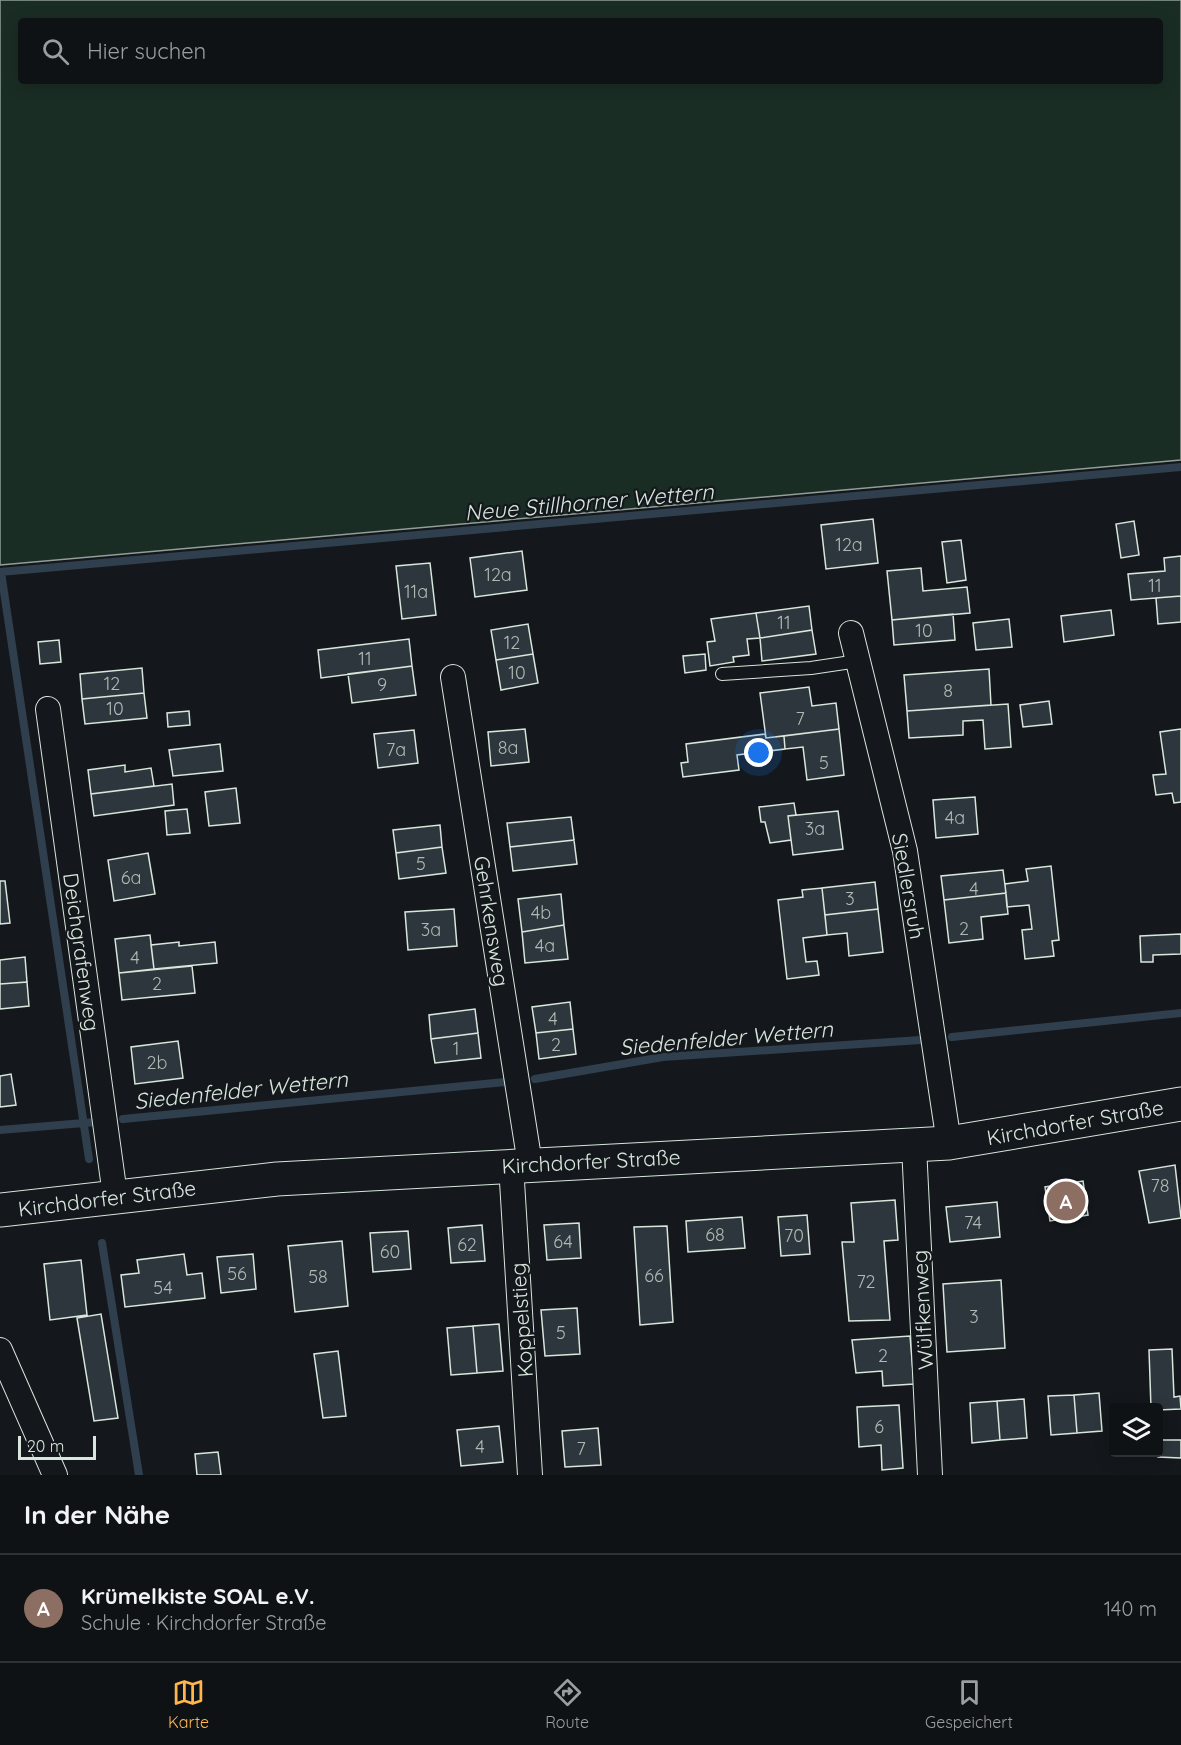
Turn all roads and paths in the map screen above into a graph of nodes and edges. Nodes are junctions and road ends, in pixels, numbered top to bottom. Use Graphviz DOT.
graph roads {
  1 [pos="851,633"];
  2 [pos="858,661"];
  3 [pos="722,674"];
  4 [pos="453,677"];
  5 [pos="48,709"];
  6 [pos="1181,1104"];
  7 [pos="949,1143"];
  8 [pos="914,1146"];
  9 [pos="520,1165"];
  10 [pos="115,1195"];
  11 [pos="0,1210"];
  12 [pos="0,1350"];
  13 [pos="55,1475"];
  14 [pos="531,1475"];
  15 [pos="930,1475"];
  1 -- 2 [label="street, Siedlersruh"];
  2 -- 3 [label="lane"];
  2 -- 7 [label="street, Siedlersruh"];
  4 -- 9 [label="street, Gehrkensweg"];
  5 -- 10 [label="street, Deichgrafenweg"];
  6 -- 7 [label="street, Kirchdorfer Straße"];
  7 -- 8 [label="street, Kirchdorfer Straße"];
  8 -- 9 [label="street, Kirchdorfer Straße"];
  8 -- 15 [label="street, Wülfkenweg"];
  9 -- 10 [label="street, Kirchdorfer Straße"];
  9 -- 14 [label="street, Koppelstieg"];
  10 -- 11 [label="street, Kirchdorfer Straße"];
  12 -- 13 [label="street"];
}
